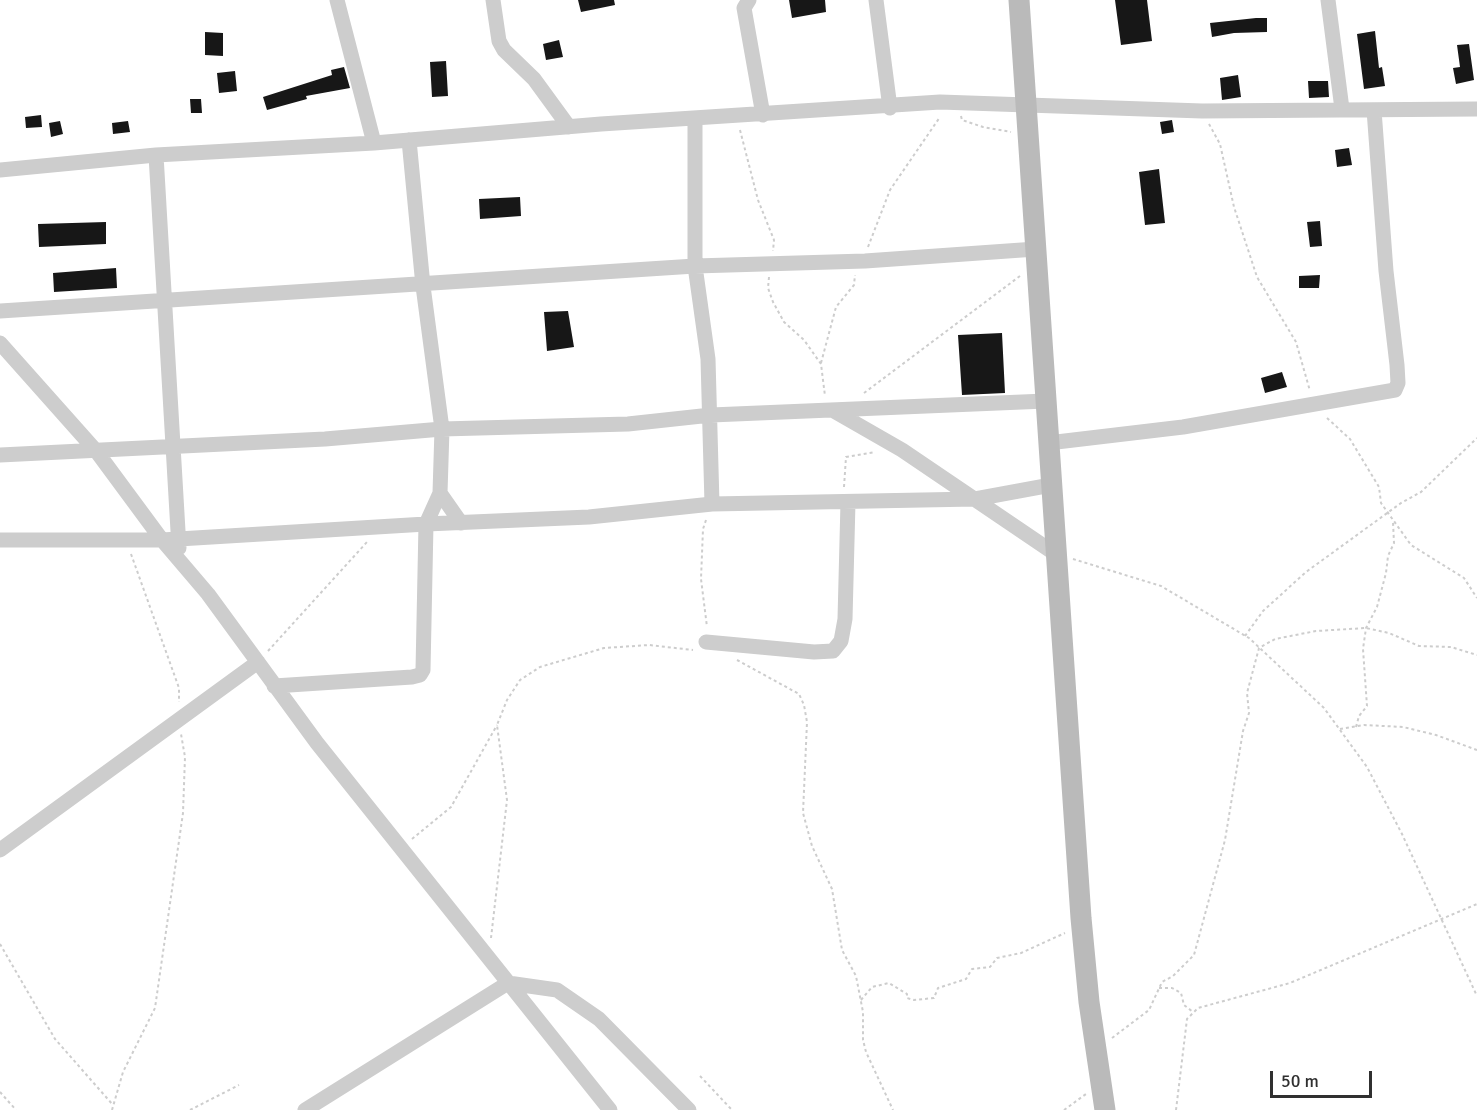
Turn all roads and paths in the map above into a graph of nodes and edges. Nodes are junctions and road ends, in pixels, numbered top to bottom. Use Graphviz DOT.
graph roads {
  1 [pos="337,0"];
  2 [pos="493,0"];
  3 [pos="749,0"];
  4 [pos="876,0"];
  5 [pos="1019,0"];
  6 [pos="1328,0"];
  7 [pos="940,102"];
  8 [pos="957,102"];
  9 [pos="1025,104"];
  10 [pos="890,108"];
  11 [pos="1342,109"];
  12 [pos="1477,109"];
  13 [pos="1374,110"];
  14 [pos="1202,111"];
  15 [pos="763,115"];
  16 [pos="695,119"];
  17 [pos="569,127"];
  18 [pos="1028,135"];
  19 [pos="409,141"];
  20 [pos="374,143"];
  21 [pos="156,155"];
  22 [pos="0,170"];
  23 [pos="1036,256"];
  24 [pos="865,261"];
  25 [pos="695,266"];
  26 [pos="423,286"];
  27 [pos="166,302"];
  28 [pos="0,311"];
  29 [pos="0,343"];
  30 [pos="821,364"];
  31 [pos="1046,401"];
  32 [pos="1313,405"];
  33 [pos="838,410"];
  34 [pos="711,415"];
  35 [pos="442,429"];
  36 [pos="1477,438"];
  37 [pos="1048,443"];
  38 [pos="173,444"];
  39 [pos="902,450"];
  40 [pos="97,452"];
  41 [pos="0,455"];
  42 [pos="1051,485"];
  43 [pos="440,493"];
  44 [pos="975,500"];
  45 [pos="848,502"];
  46 [pos="712,504"];
  47 [pos="1388,513"];
  48 [pos="1394,521"];
  49 [pos="461,523"];
  50 [pos="426,524"];
  51 [pos="380,528"];
  52 [pos="179,538"];
  53 [pos="0,540"];
  54 [pos="125,540"];
  55 [pos="162,540"];
  56 [pos="1054,553"];
  57 [pos="180,560"];
  58 [pos="1477,598"];
  59 [pos="1366,628"];
  60 [pos="1245,636"];
  61 [pos="706,642"];
  62 [pos="1259,648"];
  63 [pos="1477,655"];
  64 [pos="737,660"];
  65 [pos="258,662"];
  66 [pos="274,686"];
  67 [pos="178,720"];
  68 [pos="497,725"];
  69 [pos="1356,727"];
  70 [pos="1340,729"];
  71 [pos="1477,750"];
  72 [pos="401,849"];
  73 [pos="0,850"];
  74 [pos="1477,904"];
  75 [pos="1441,919"];
  76 [pos="1082,926"];
  77 [pos="0,944"];
  78 [pos="489,959"];
  79 [pos="508,983"];
  80 [pos="1159,988"];
  81 [pos="1477,996"];
  82 [pos="861,1000"];
  83 [pos="1193,1012"];
  84 [pos="1095,1050"];
  85 [pos="700,1076"];
  86 [pos="1100,1083"];
  87 [pos="239,1084"];
  88 [pos="0,1092"];
  89 [pos="113,1108"];
  90 [pos="16,1110"];
  91 [pos="190,1110"];
  92 [pos="305,1110"];
  93 [pos="610,1110"];
  94 [pos="689,1110"];
  95 [pos="732,1110"];
  96 [pos="893,1110"];
  97 [pos="1064,1110"];
  98 [pos="1105,1110"];
  99 [pos="1176,1110"];
  1 -- 20 [label="street"];
  2 -- 17 [label="street"];
  3 -- 15 [label="street"];
  4 -- 10 [label="street"];
  5 -- 9 [label="main road"];
  6 -- 11 [label="street"];
  7 -- 8 [label="street"];
  7 -- 10 [label="street"];
  7 -- 24 [label="path"];
  8 -- 9 [label="street"];
  8 -- 18 [label="path"];
  9 -- 14 [label="street"];
  9 -- 18 [label="main road"];
  10 -- 15 [label="street"];
  11 -- 13 [label="street"];
  11 -- 14 [label="street"];
  12 -- 13 [label="street"];
  13 -- 32 [label="street"];
  14 -- 32 [label="path"];
  15 -- 16 [label="street"];
  16 -- 17 [label="street"];
  16 -- 25 [label="street"];
  17 -- 19 [label="street"];
  18 -- 23 [label="main road"];
  19 -- 20 [label="street"];
  19 -- 26 [label="street"];
  20 -- 21 [label="street"];
  21 -- 22 [label="street"];
  21 -- 27 [label="street"];
  23 -- 24 [label="street"];
  23 -- 31 [label="main road"];
  23 -- 33 [label="path"];
  24 -- 25 [label="street"];
  24 -- 30 [label="path"];
  25 -- 26 [label="street"];
  25 -- 34 [label="street"];
  26 -- 27 [label="street"];
  26 -- 35 [label="street"];
  27 -- 28 [label="street"];
  27 -- 38 [label="street"];
  29 -- 40 [label="street"];
  31 -- 33 [label="street"];
  31 -- 37 [label="main road"];
  32 -- 37 [label="street"];
  32 -- 47 [label="path"];
  33 -- 34 [label="street"];
  33 -- 39 [label="street"];
  34 -- 35 [label="street"];
  34 -- 46 [label="street"];
  35 -- 38 [label="street"];
  35 -- 43 [label="street"];
  36 -- 47 [label="path"];
  37 -- 42 [label="main road"];
  38 -- 40 [label="street"];
  38 -- 52 [label="street"];
  39 -- 44 [label="street"];
  39 -- 45 [label="path"];
  40 -- 41 [label="street"];
  40 -- 55 [label="street"];
  42 -- 44 [label="street"];
  42 -- 56 [label="main road"];
  43 -- 49 [label="street"];
  43 -- 50 [label="street"];
  44 -- 45 [label="street"];
  44 -- 56 [label="street"];
  45 -- 46 [label="street"];
  45 -- 61 [label="street"];
  46 -- 49 [label="street"];
  46 -- 61 [label="path"];
  47 -- 48 [label="path"];
  47 -- 60 [label="path"];
  48 -- 58 [label="path"];
  48 -- 59 [label="path"];
  49 -- 50 [label="street"];
  50 -- 51 [label="street"];
  50 -- 66 [label="street"];
  51 -- 52 [label="street"];
  51 -- 65 [label="path"];
  52 -- 55 [label="street"];
  52 -- 57 [label="street"];
  53 -- 54 [label="street"];
  54 -- 55 [label="street"];
  54 -- 67 [label="path"];
  55 -- 57 [label="street"];
  56 -- 60 [label="path"];
  56 -- 76 [label="main road"];
  57 -- 65 [label="street"];
  59 -- 62 [label="path"];
  59 -- 63 [label="path"];
  59 -- 69 [label="path"];
  60 -- 62 [label="path"];
  61 -- 68 [label="path"];
  62 -- 70 [label="path"];
  62 -- 80 [label="path"];
  64 -- 82 [label="path"];
  65 -- 66 [label="street"];
  65 -- 67 [label="street"];
  66 -- 72 [label="street"];
  67 -- 73 [label="street"];
  67 -- 89 [label="path"];
  68 -- 72 [label="path"];
  68 -- 78 [label="path"];
  69 -- 70 [label="path"];
  69 -- 71 [label="path"];
  70 -- 75 [label="path"];
  72 -- 78 [label="street"];
  74 -- 75 [label="path"];
  75 -- 81 [label="path"];
  75 -- 83 [label="path"];
  76 -- 82 [label="path"];
  76 -- 84 [label="main road"];
  77 -- 89 [label="path"];
  78 -- 79 [label="street"];
  79 -- 92 [label="street"];
  79 -- 93 [label="street"];
  79 -- 94 [label="street"];
  80 -- 83 [label="path"];
  80 -- 84 [label="path"];
  82 -- 96 [label="path"];
  83 -- 99 [label="path"];
  84 -- 86 [label="main road"];
  85 -- 95 [label="path"];
  86 -- 97 [label="path"];
  86 -- 98 [label="main road"];
  87 -- 91 [label="path"];
  88 -- 90 [label="path"];
}
